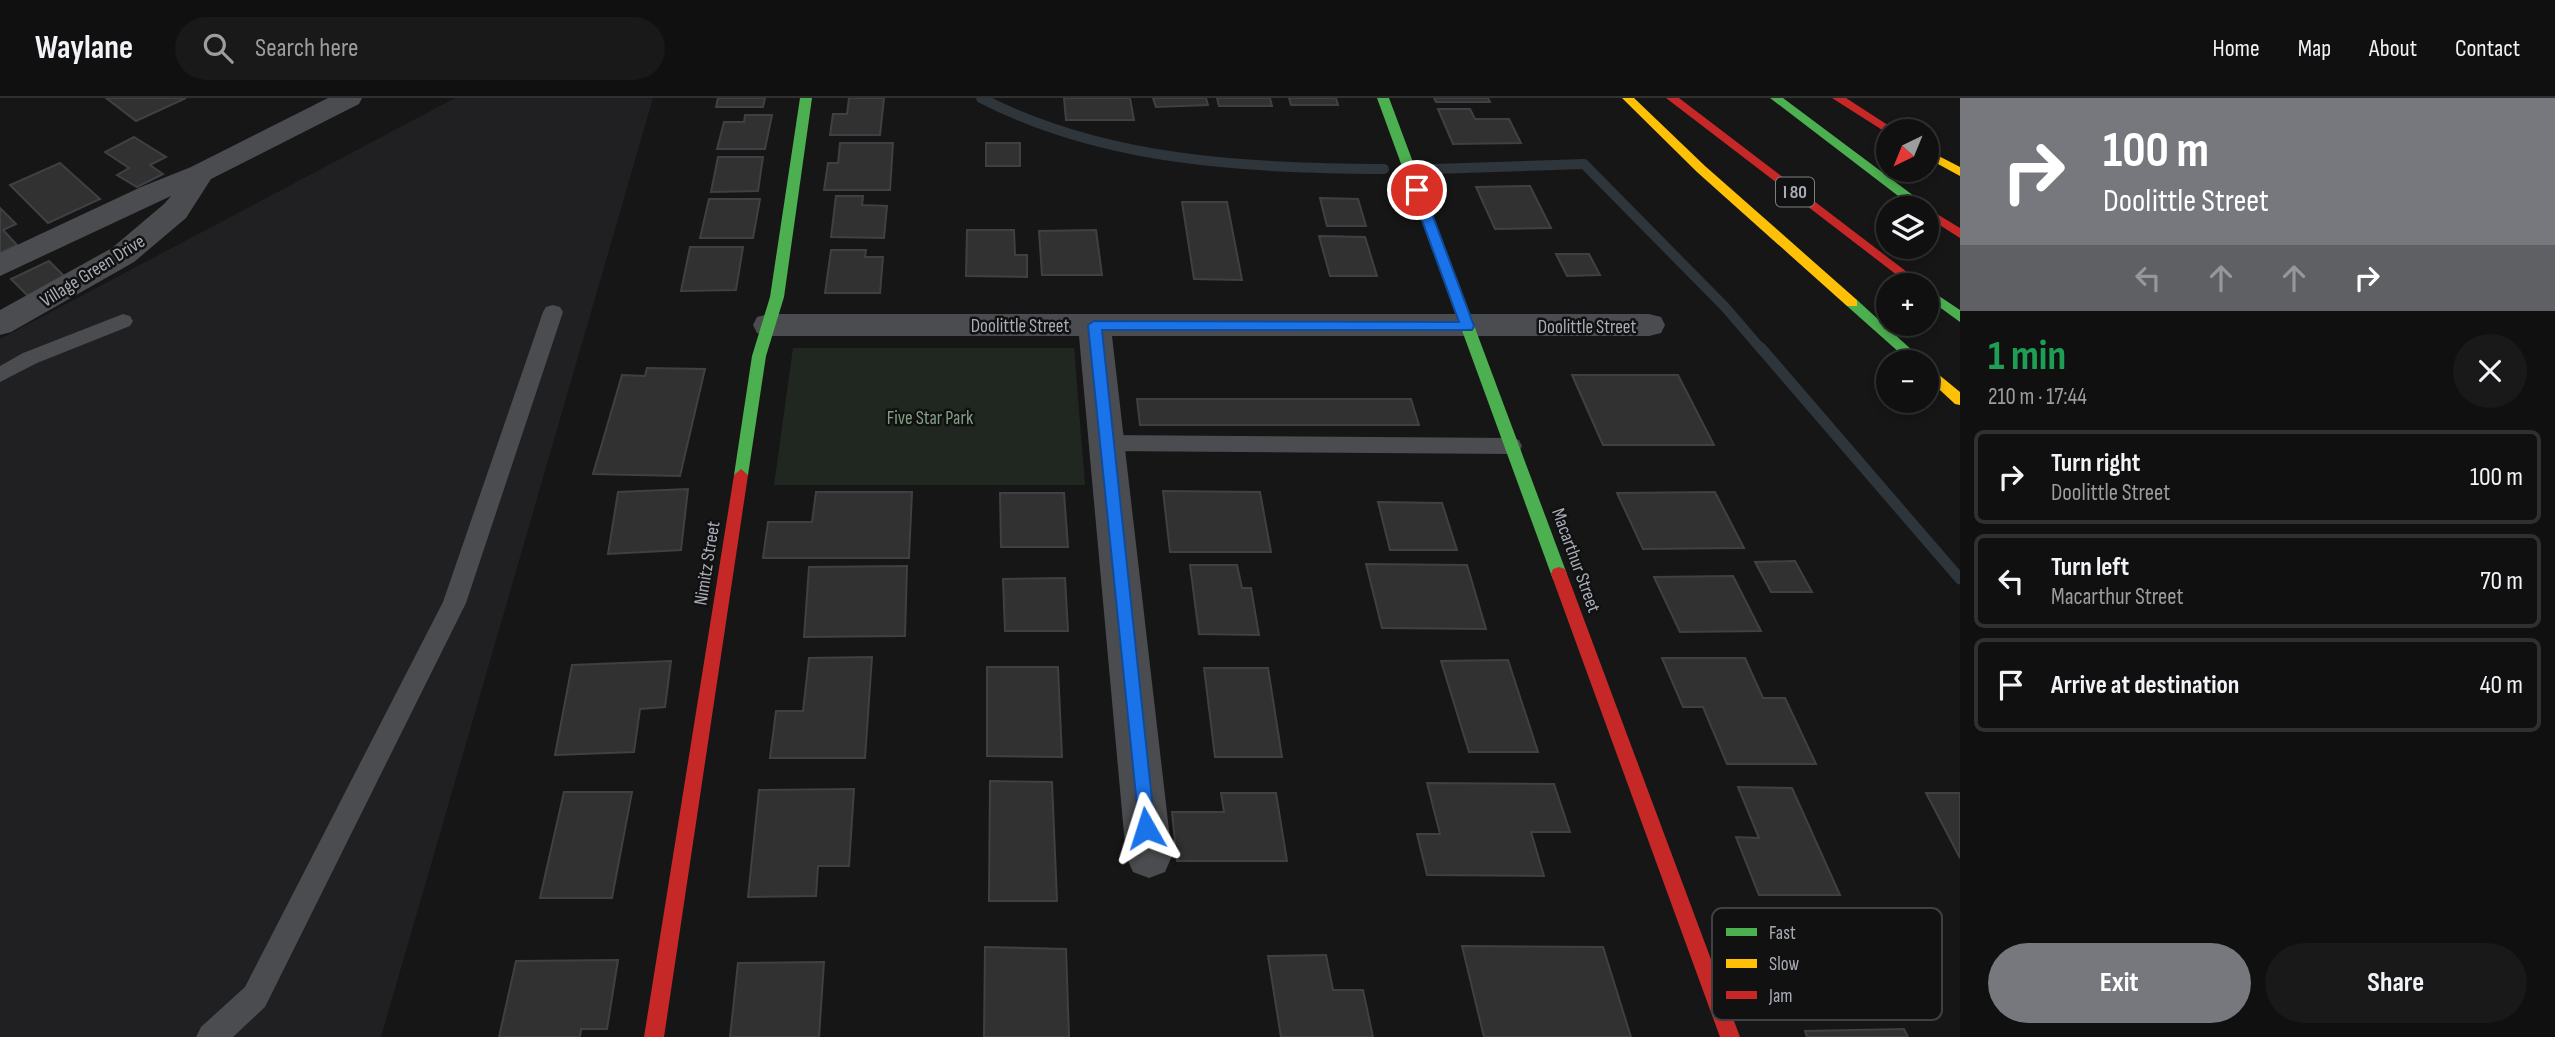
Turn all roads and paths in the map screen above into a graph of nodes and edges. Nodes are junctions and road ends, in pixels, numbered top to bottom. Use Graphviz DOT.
graph roads {
  1 [pos="348,98"];
  2 [pos="806,98"];
  3 [pos="1383,98"];
  4 [pos="1628,98"];
  5 [pos="1672,98"];
  6 [pos="1776,98"];
  7 [pos="1838,98"];
  8 [pos="1876,122"];
  9 [pos="1939,160"];
  10 [pos="1960,172"];
  11 [pos="201,173"];
  12 [pos="1906,196"];
  13 [pos="1939,220"];
  14 [pos="1960,234"];
  15 [pos="0,266"];
  16 [pos="1902,273"];
  17 [pos="1939,301"];
  18 [pos="553,312"];
  19 [pos="1960,317"];
  20 [pos="123,321"];
  21 [pos="0,324"];
  22 [pos="768,325"];
  23 [pos="1094,325"];
  24 [pos="1468,326"];
  25 [pos="1649,326"];
  26 [pos="1905,350"];
  27 [pos="0,375"];
  28 [pos="1939,381"];
  29 [pos="1960,400"];
  30 [pos="1106,443"];
  31 [pos="1512,446"];
  32 [pos="1149,856"];
  33 [pos="1712,988"];
  34 [pos="1724,1020"];
  35 [pos="211,1037"];
  36 [pos="654,1037"];
  37 [pos="1730,1037"];
  1 -- 11 [label="street, Village Green Drive"];
  2 -- 22 [label="main road, Nimitz Street"];
  3 -- 24 [label="main road, Macarthur Street"];
  4 -- 26 [label="main road"];
  5 -- 16 [label="main road, I 80"];
  6 -- 12 [label="main road"];
  7 -- 8 [label="main road"];
  9 -- 10 [label="main road"];
  11 -- 15 [label="street, Village Green Drive"];
  11 -- 21 [label="street, Village Green Drive"];
  13 -- 14 [label="main road"];
  17 -- 19 [label="main road"];
  18 -- 35 [label="lane"];
  20 -- 27 [label="lane"];
  22 -- 23 [label="street, Doolittle Street"];
  22 -- 36 [label="main road, Nimitz Street"];
  23 -- 24 [label="street, Doolittle Street"];
  23 -- 30 [label="street"];
  24 -- 25 [label="street, Doolittle Street"];
  24 -- 31 [label="main road, Macarthur Street"];
  28 -- 29 [label="main road"];
  30 -- 31 [label="lane"];
  30 -- 32 [label="street"];
  31 -- 33 [label="main road, Macarthur Street"];
  34 -- 37 [label="main road, Macarthur Street"];
}
